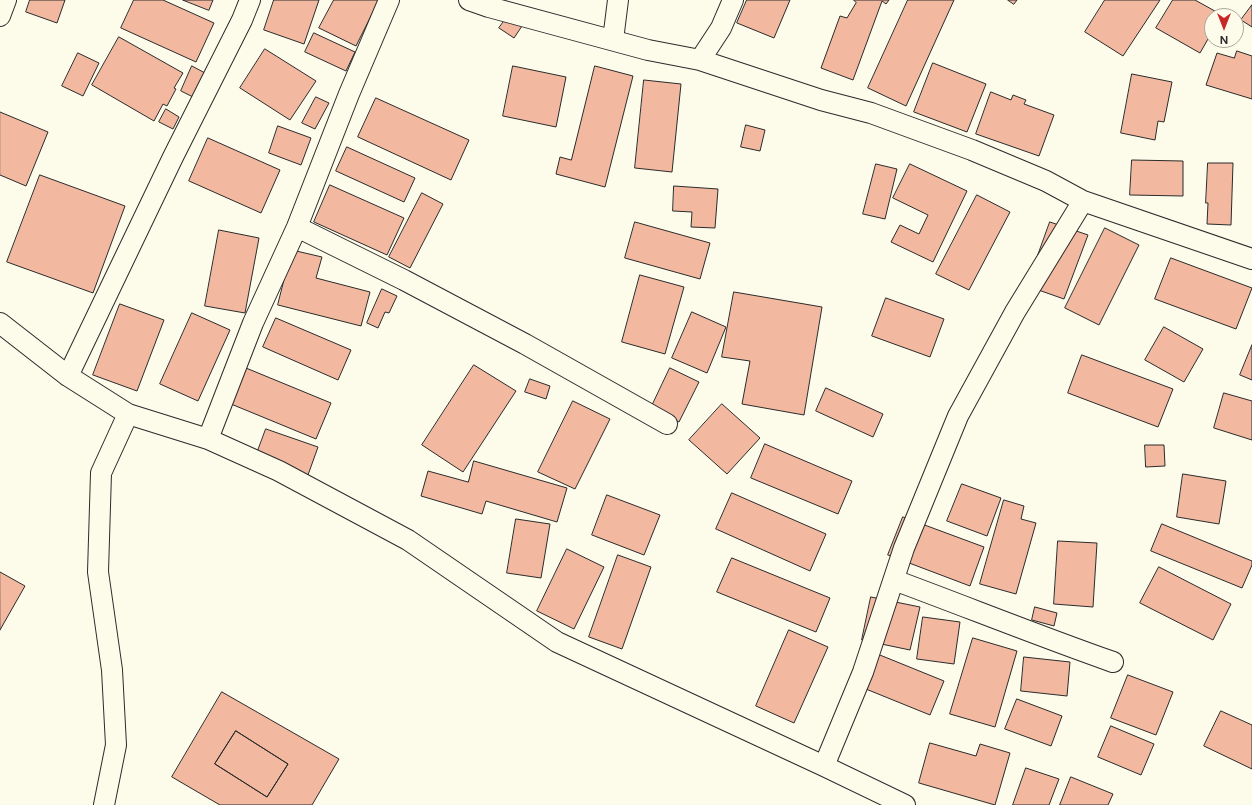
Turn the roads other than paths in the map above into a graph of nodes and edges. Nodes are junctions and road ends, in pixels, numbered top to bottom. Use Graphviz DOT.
graph roads {
  1 [pos="6,0"];
  2 [pos="250,0"];
  3 [pos="390,0"];
  4 [pos="469,0"];
  5 [pos="618,0"];
  6 [pos="733,0"];
  7 [pos="0,16"];
  8 [pos="613,40"];
  9 [pos="700,60"];
  10 [pos="1083,201"];
  11 [pos="297,227"];
  12 [pos="1252,259"];
  13 [pos="0,323"];
  14 [pos="68,376"];
  15 [pos="128,414"];
  16 [pos="667,424"];
  17 [pos="208,439"];
  18 [pos="894,580"];
  19 [pos="1113,662"];
  20 [pos="824,766"];
  21 [pos="104,805"];
  22 [pos="906,805"];
  1 -- 7 [label="street"];
  2 -- 14 [label="street"];
  3 -- 11 [label="street"];
  4 -- 8 [label="street"];
  5 -- 8 [label="street"];
  6 -- 9 [label="street"];
  8 -- 9 [label="street"];
  9 -- 10 [label="street"];
  10 -- 12 [label="street"];
  10 -- 18 [label="street"];
  11 -- 16 [label="street"];
  11 -- 17 [label="street"];
  13 -- 14 [label="street"];
  14 -- 15 [label="street"];
  15 -- 17 [label="street"];
  15 -- 21 [label="street"];
  17 -- 20 [label="street"];
  18 -- 19 [label="street"];
  18 -- 20 [label="street"];
  20 -- 22 [label="street"];
}
